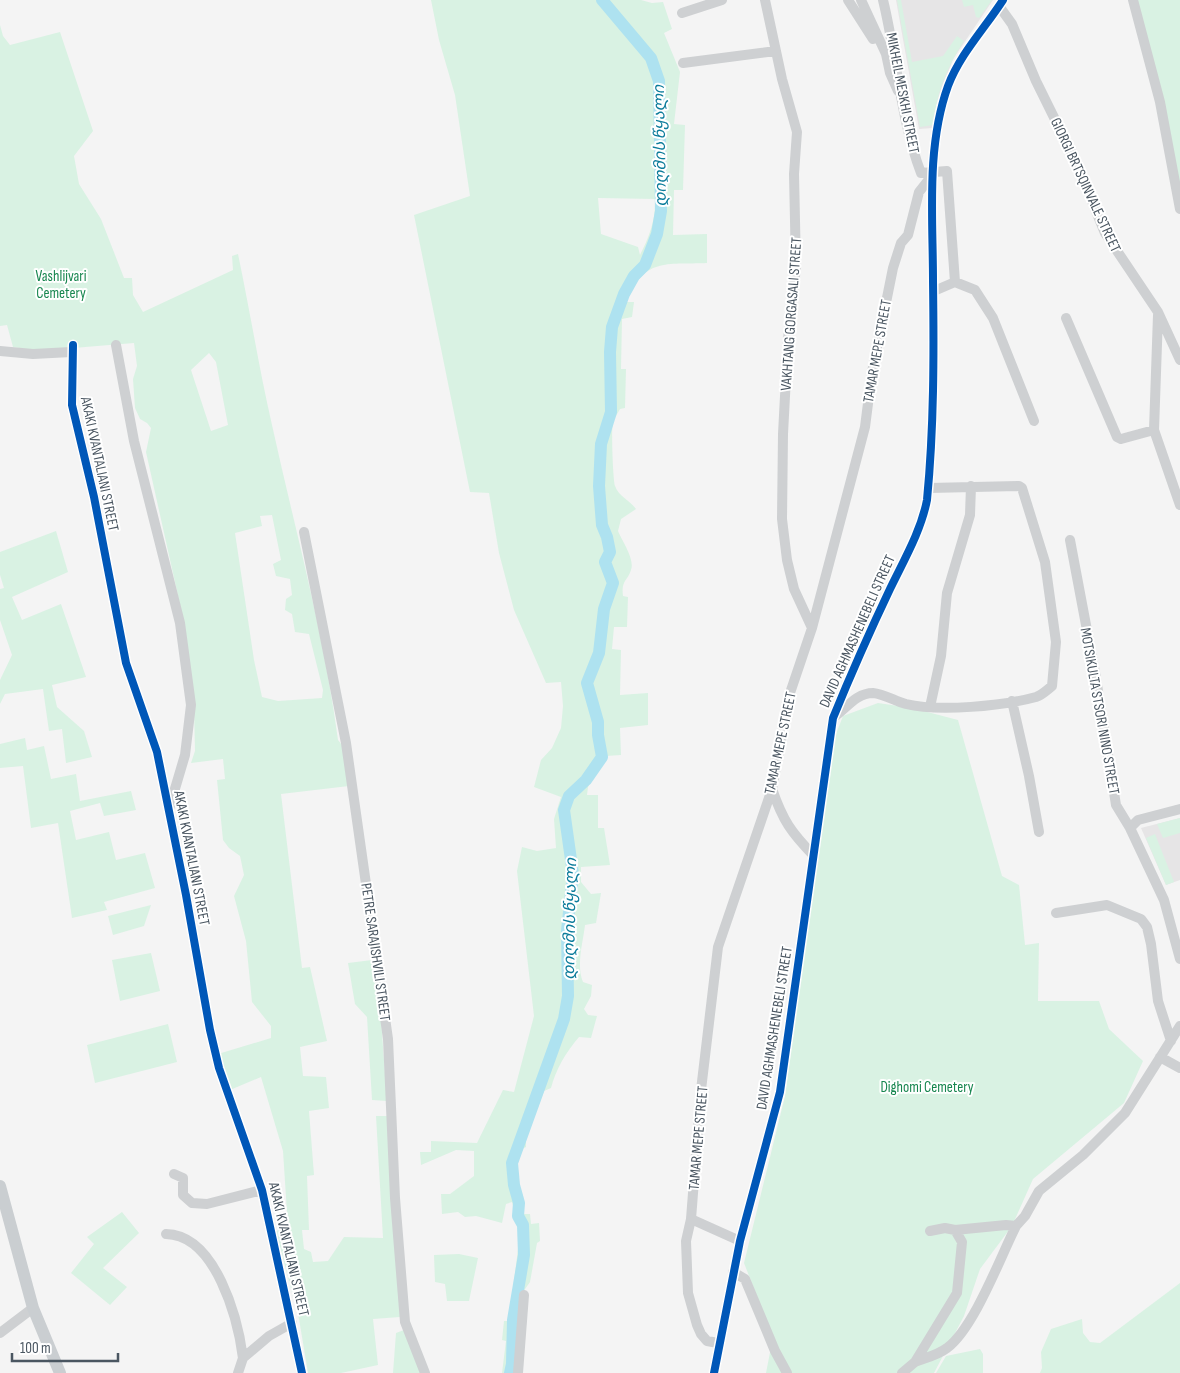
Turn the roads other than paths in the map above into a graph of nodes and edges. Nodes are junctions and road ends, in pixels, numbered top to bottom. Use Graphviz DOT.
graph roads {
  1 [pos="722,0"];
  2 [pos="765,0"];
  3 [pos="848,0"];
  4 [pos="861,0"];
  5 [pos="883,0"];
  6 [pos="1133,0"];
  7 [pos="1001,3"];
  8 [pos="682,13"];
  9 [pos="776,51"];
  10 [pos="683,63"];
  11 [pos="890,73"];
  12 [pos="904,103"];
  13 [pos="934,173"];
  14 [pos="1180,209"];
  15 [pos="955,282"];
  16 [pos="934,292"];
  17 [pos="1158,312"];
  18 [pos="1066,318"];
  19 [pos="116,345"];
  20 [pos="0,352"];
  21 [pos="1180,360"];
  22 [pos="1034,422"];
  23 [pos="1154,430"];
  24 [pos="971,486"];
  25 [pos="928,488"];
  26 [pos="1180,504"];
  27 [pos="304,532"];
  28 [pos="1070,540"];
  29 [pos="812,628"];
  30 [pos="1012,701"];
  31 [pos="930,707"];
  32 [pos="833,718"];
  33 [pos="772,790"];
  34 [pos="1180,809"];
  35 [pos="169,811"];
  36 [pos="1130,828"];
  37 [pos="1039,832"];
  38 [pos="814,856"];
  39 [pos="1056,913"];
  40 [pos="1180,959"];
  41 [pos="1180,1026"];
  42 [pos="1171,1041"];
  43 [pos="1160,1057"];
  44 [pos="1180,1068"];
  45 [pos="174,1174"];
  46 [pos="0,1186"];
  47 [pos="262,1190"];
  48 [pos="691,1219"];
  49 [pos="1016,1226"];
  50 [pos="955,1230"];
  51 [pos="930,1231"];
  52 [pos="166,1234"];
  53 [pos="740,1241"];
  54 [pos="733,1272"];
  55 [pos="524,1295"];
  56 [pos="33,1308"];
  57 [pos="292,1323"];
  58 [pos="0,1333"];
  59 [pos="718,1343"];
  60 [pos="242,1358"];
  61 [pos="915,1362"];
  62 [pos="60,1373"];
  63 [pos="238,1373"];
  64 [pos="302,1373"];
  65 [pos="426,1373"];
  66 [pos="518,1373"];
  67 [pos="714,1373"];
  68 [pos="787,1373"];
  69 [pos="902,1373"];
  1 -- 8 [label="street"];
  2 -- 9 [label="street, VAKHTANG GORGASALI STREET"];
  3 -- 11 [label="street"];
  4 -- 11 [label="street"];
  5 -- 12 [label="street, MIKHEIL MESKHI STREET"];
  6 -- 14 [label="street"];
  7 -- 13 [label="street, DAVID AGHMASHENEBELI STREET"];
  7 -- 17 [label="street, GIORGI BRTSQINVALE STREET"];
  9 -- 10 [label="street"];
  9 -- 29 [label="street, VAKHTANG GORGASALI STREET"];
  11 -- 12 [label="street"];
  12 -- 13 [label="street, MIKHEIL MESKHI STREET"];
  13 -- 15 [label="street"];
  13 -- 16 [label="street, DAVID AGHMASHENEBELI STREET"];
  13 -- 29 [label="street, TAMAR MEPE STREET"];
  15 -- 16 [label="street"];
  15 -- 22 [label="street"];
  16 -- 25 [label="street, DAVID AGHMASHENEBELI STREET"];
  17 -- 21 [label="street, GIORGI BRTSQINVALE STREET"];
  17 -- 23 [label="street"];
  18 -- 23 [label="street"];
  19 -- 35 [label="street"];
  20 -- 35 [label="street, AKAKI KVANTALIANI STREET"];
  23 -- 26 [label="street"];
  24 -- 25 [label="street"];
  24 -- 30 [label="street"];
  24 -- 31 [label="street"];
  25 -- 32 [label="street, DAVID AGHMASHENEBELI STREET"];
  27 -- 65 [label="street, PETRE SARAJISHVILI STREET"];
  28 -- 36 [label="street, MOTSIKULTA STSORI NINO STREET"];
  29 -- 33 [label="street, TAMAR MEPE STREET"];
  30 -- 31 [label="street"];
  30 -- 37 [label="street"];
  31 -- 32 [label="street"];
  32 -- 38 [label="street, DAVID AGHMASHENEBELI STREET"];
  33 -- 38 [label="street"];
  33 -- 48 [label="street, TAMAR MEPE STREET"];
  34 -- 36 [label="street"];
  35 -- 47 [label="street, AKAKI KVANTALIANI STREET"];
  36 -- 40 [label="street, MOTSIKULTA STSORI NINO STREET"];
  38 -- 53 [label="street, DAVID AGHMASHENEBELI STREET"];
  39 -- 42 [label="street"];
  41 -- 42 [label="street"];
  42 -- 43 [label="street"];
  43 -- 44 [label="street"];
  43 -- 49 [label="street"];
  45 -- 47 [label="street"];
  46 -- 56 [label="main road"];
  47 -- 57 [label="street, AKAKI KVANTALIANI STREET"];
  48 -- 53 [label="street"];
  48 -- 59 [label="street, TAMAR MEPE STREET"];
  49 -- 50 [label="street"];
  49 -- 61 [label="street"];
  50 -- 51 [label="street"];
  50 -- 61 [label="street"];
  52 -- 60 [label="street"];
  53 -- 54 [label="street, DAVID AGHMASHENEBELI STREET"];
  54 -- 59 [label="street, DAVID AGHMASHENEBELI STREET"];
  54 -- 68 [label="street"];
  55 -- 66 [label="street"];
  56 -- 58 [label="street"];
  56 -- 62 [label="main road"];
  57 -- 60 [label="street"];
  57 -- 64 [label="street, AKAKI KVANTALIANI STREET"];
  59 -- 67 [label="street, DAVID AGHMASHENEBELI STREET"];
  60 -- 63 [label="street"];
  61 -- 69 [label="street"];
}
